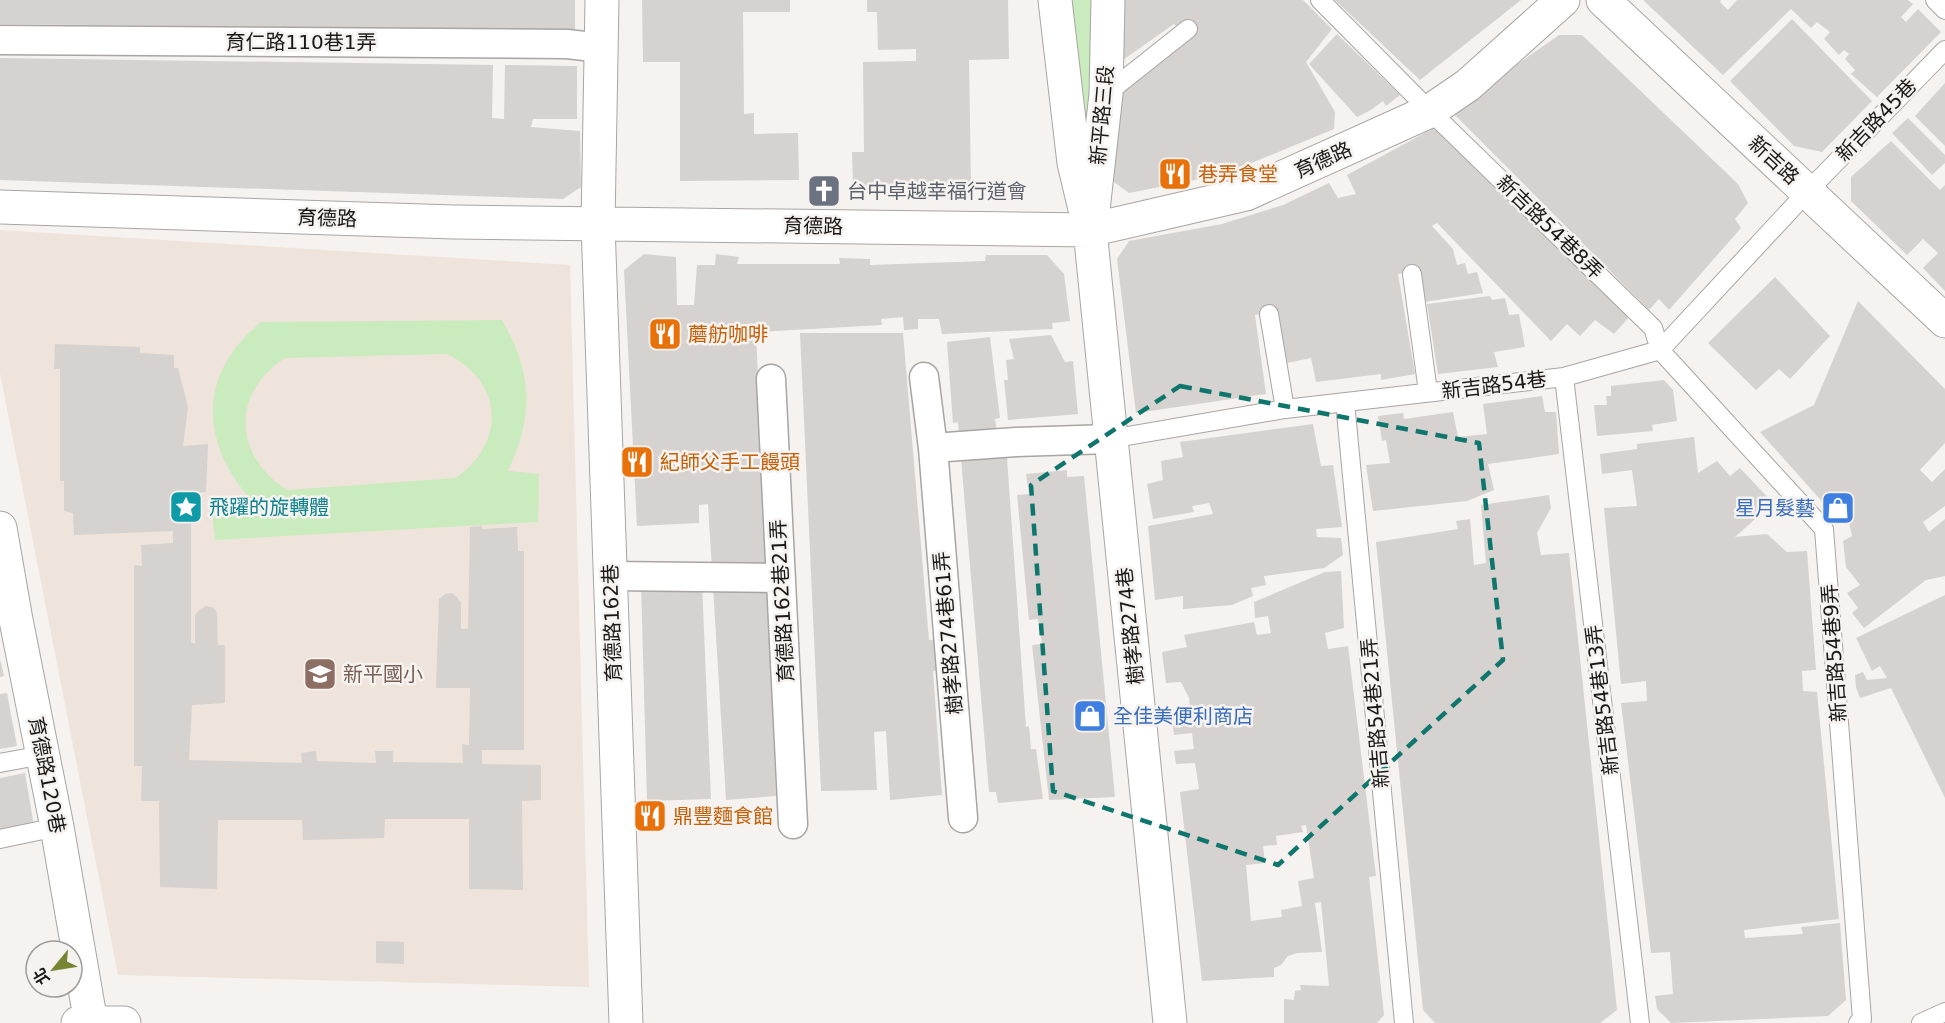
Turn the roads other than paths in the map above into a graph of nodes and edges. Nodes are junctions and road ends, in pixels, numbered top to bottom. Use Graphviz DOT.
graph roads {
  1 [pos="602,0"];
  2 [pos="1055,0"];
  3 [pos="1108,0"];
  4 [pos="1320,0"];
  5 [pos="1563,0"];
  6 [pos="1603,0"];
  7 [pos="1935,0"];
  8 [pos="1945,10"];
  9 [pos="1188,28"];
  10 [pos="0,39"];
  11 [pos="602,48"];
  12 [pos="1945,50"];
  13 [pos="1106,94"];
  14 [pos="1430,111"];
  15 [pos="1808,191"];
  16 [pos="0,207"];
  17 [pos="598,224"];
  18 [pos="1090,230"];
  19 [pos="1412,274"];
  20 [pos="1269,314"];
  21 [pos="1945,321"];
  22 [pos="1660,350"];
  23 [pos="924,377"];
  24 [pos="1564,377"];
  25 [pos="771,379"];
  26 [pos="1428,392"];
  27 [pos="1345,402"];
  28 [pos="1285,409"];
  29 [pos="1110,439"];
  30 [pos="933,448"];
  31 [pos="0,528"];
  32 [pos="611,576"];
  33 [pos="781,578"];
  34 [pos="8,621"];
  35 [pos="43,755"];
  36 [pos="0,763"];
  37 [pos="963,818"];
  38 [pos="793,824"];
  39 [pos="57,827"];
  40 [pos="0,839"];
  41 [pos="1945,1012"];
  42 [pos="1860,1021"];
  43 [pos="78,1023"];
  44 [pos="91,1023"];
  45 [pos="124,1023"];
  46 [pos="626,1023"];
  47 [pos="1170,1023"];
  48 [pos="1404,1023"];
  49 [pos="1640,1023"];
  50 [pos="1922,1023"];
  1 -- 11 [label="street"];
  2 -- 18 [label="street"];
  3 -- 13 [label="street, 新平路三段"];
  4 -- 14 [label="lane, 新吉路54巷8弄"];
  5 -- 14 [label="street, 育德路"];
  6 -- 15 [label="street, 新吉路"];
  7 -- 8 [label="lane"];
  9 -- 13 [label="lane"];
  10 -- 11 [label="street, 育仁路110巷1弄"];
  11 -- 17 [label="street"];
  12 -- 15 [label="lane, 新吉路45巷"];
  13 -- 18 [label="street, 新平路三段"];
  14 -- 18 [label="street, 育德路"];
  14 -- 22 [label="lane, 新吉路54巷8弄"];
  15 -- 21 [label="street, 新吉路"];
  15 -- 22 [label="lane"];
  16 -- 17 [label="street, 育德路"];
  17 -- 18 [label="street, 育德路"];
  17 -- 32 [label="street, 育德路162巷"];
  18 -- 29 [label="street, 樹孝路274巷"];
  19 -- 26 [label="lane"];
  20 -- 28 [label="lane"];
  22 -- 24 [label="lane, 新吉路54巷"];
  22 -- 42 [label="lane, 新吉路54巷9弄"];
  23 -- 30 [label="street, 樹孝路274巷61弄"];
  24 -- 26 [label="lane, 新吉路54巷"];
  24 -- 49 [label="lane, 新吉路54巷13弄"];
  25 -- 33 [label="street, 育德路162巷21弄"];
  26 -- 27 [label="lane, 新吉路54巷"];
  27 -- 28 [label="lane, 新吉路54巷"];
  27 -- 48 [label="lane, 新吉路54巷21弄"];
  28 -- 29 [label="lane, 新吉路54巷"];
  29 -- 30 [label="street"];
  29 -- 47 [label="street, 樹孝路274巷"];
  30 -- 37 [label="street, 樹孝路274巷61弄"];
  31 -- 34 [label="street, 育德路120巷"];
  32 -- 33 [label="street"];
  32 -- 46 [label="street, 育德路162巷"];
  33 -- 38 [label="street, 育德路162巷21弄"];
  34 -- 35 [label="street, 育德路120巷"];
  35 -- 36 [label="lane"];
  35 -- 39 [label="street, 育德路120巷"];
  39 -- 40 [label="lane"];
  39 -- 44 [label="street, 育德路120巷"];
  41 -- 50 [label="lane"];
  43 -- 44 [label="street"];
  44 -- 45 [label="street"];
}
